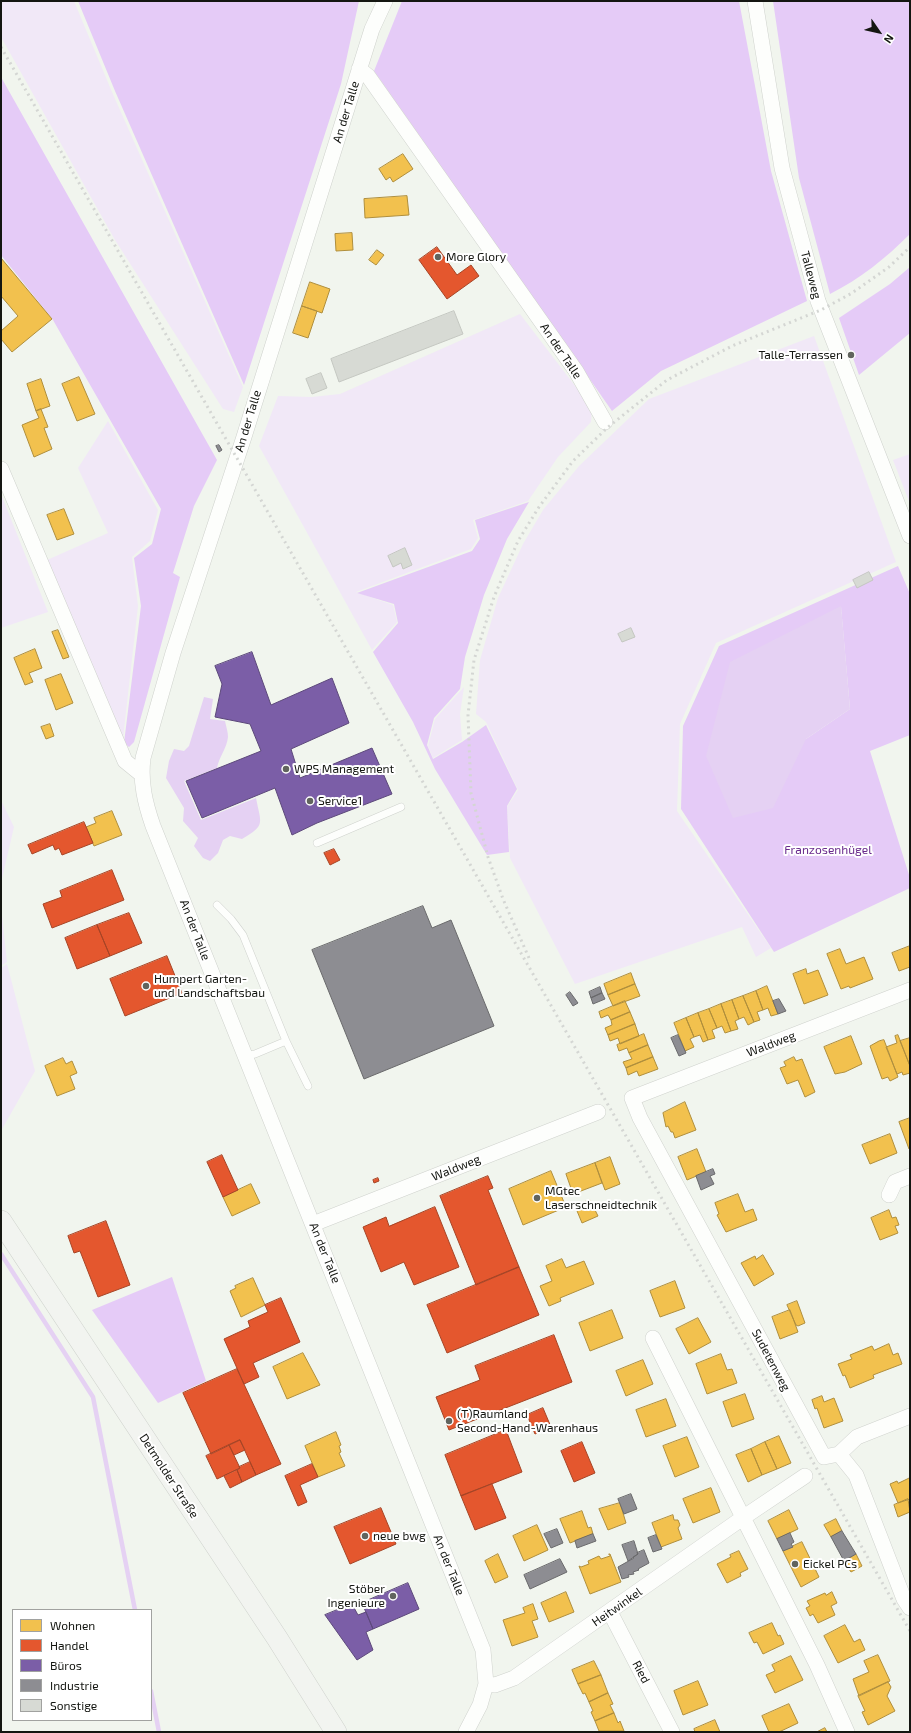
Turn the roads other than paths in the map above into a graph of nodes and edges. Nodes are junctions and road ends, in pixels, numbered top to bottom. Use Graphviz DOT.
graph roads {
  1 [pos="372,1"];
  2 [pos="385,1"];
  3 [pos="755,1"];
  4 [pos="372,29"];
  5 [pos="359,69"];
  6 [pos="606,422"];
  7 [pos="1,469"];
  8 [pos="910,536"];
  9 [pos="141,774"];
  10 [pos="402,807"];
  11 [pos="317,843"];
  12 [pos="217,905"];
  13 [pos="910,990"];
  14 [pos="286,1042"];
  15 [pos="245,1056"];
  16 [pos="308,1086"];
  17 [pos="632,1098"];
  18 [pos="598,1112"];
  19 [pos="910,1176"];
  20 [pos="889,1195"];
  21 [pos="1,1221"];
  22 [pos="313,1224"];
  23 [pos="654,1338"];
  24 [pos="910,1416"];
  25 [pos="839,1454"];
  26 [pos="805,1476"];
  27 [pos="744,1517"];
  28 [pos="910,1608"];
  29 [pos="610,1612"];
  30 [pos="486,1684"];
  31 [pos="336,1732"];
  32 [pos="466,1732"];
  33 [pos="672,1732"];
  34 [pos="847,1732"];
  1 -- 4 [label="street, An der Talle"];
  2 -- 4 [label="street, An der Talle"];
  3 -- 8 [label="street, Talleweg"];
  4 -- 5 [label="street, An der Talle"];
  5 -- 6 [label="street, An der Talle"];
  5 -- 9 [label="street, An der Talle"];
  7 -- 9 [label="street"];
  9 -- 15 [label="street, An der Talle"];
  10 -- 11 [label="lane"];
  12 -- 14 [label="lane"];
  13 -- 17 [label="street, Waldweg"];
  14 -- 15 [label="lane"];
  14 -- 16 [label="lane"];
  15 -- 22 [label="street, An der Talle"];
  17 -- 25 [label="street, Sudetenweg"];
  18 -- 22 [label="street, Waldweg"];
  19 -- 20 [label="street"];
  21 -- 31 [label="street, Detmolder Straße"];
  22 -- 30 [label="street, An der Talle"];
  23 -- 27 [label="street"];
  24 -- 25 [label="street"];
  25 -- 28 [label="street"];
  26 -- 27 [label="street, Heitwinkel"];
  27 -- 29 [label="street, Heitwinkel"];
  27 -- 34 [label="street"];
  29 -- 30 [label="street, Heitwinkel"];
  29 -- 33 [label="street, Ried"];
  30 -- 32 [label="street, An der Talle"];
}
